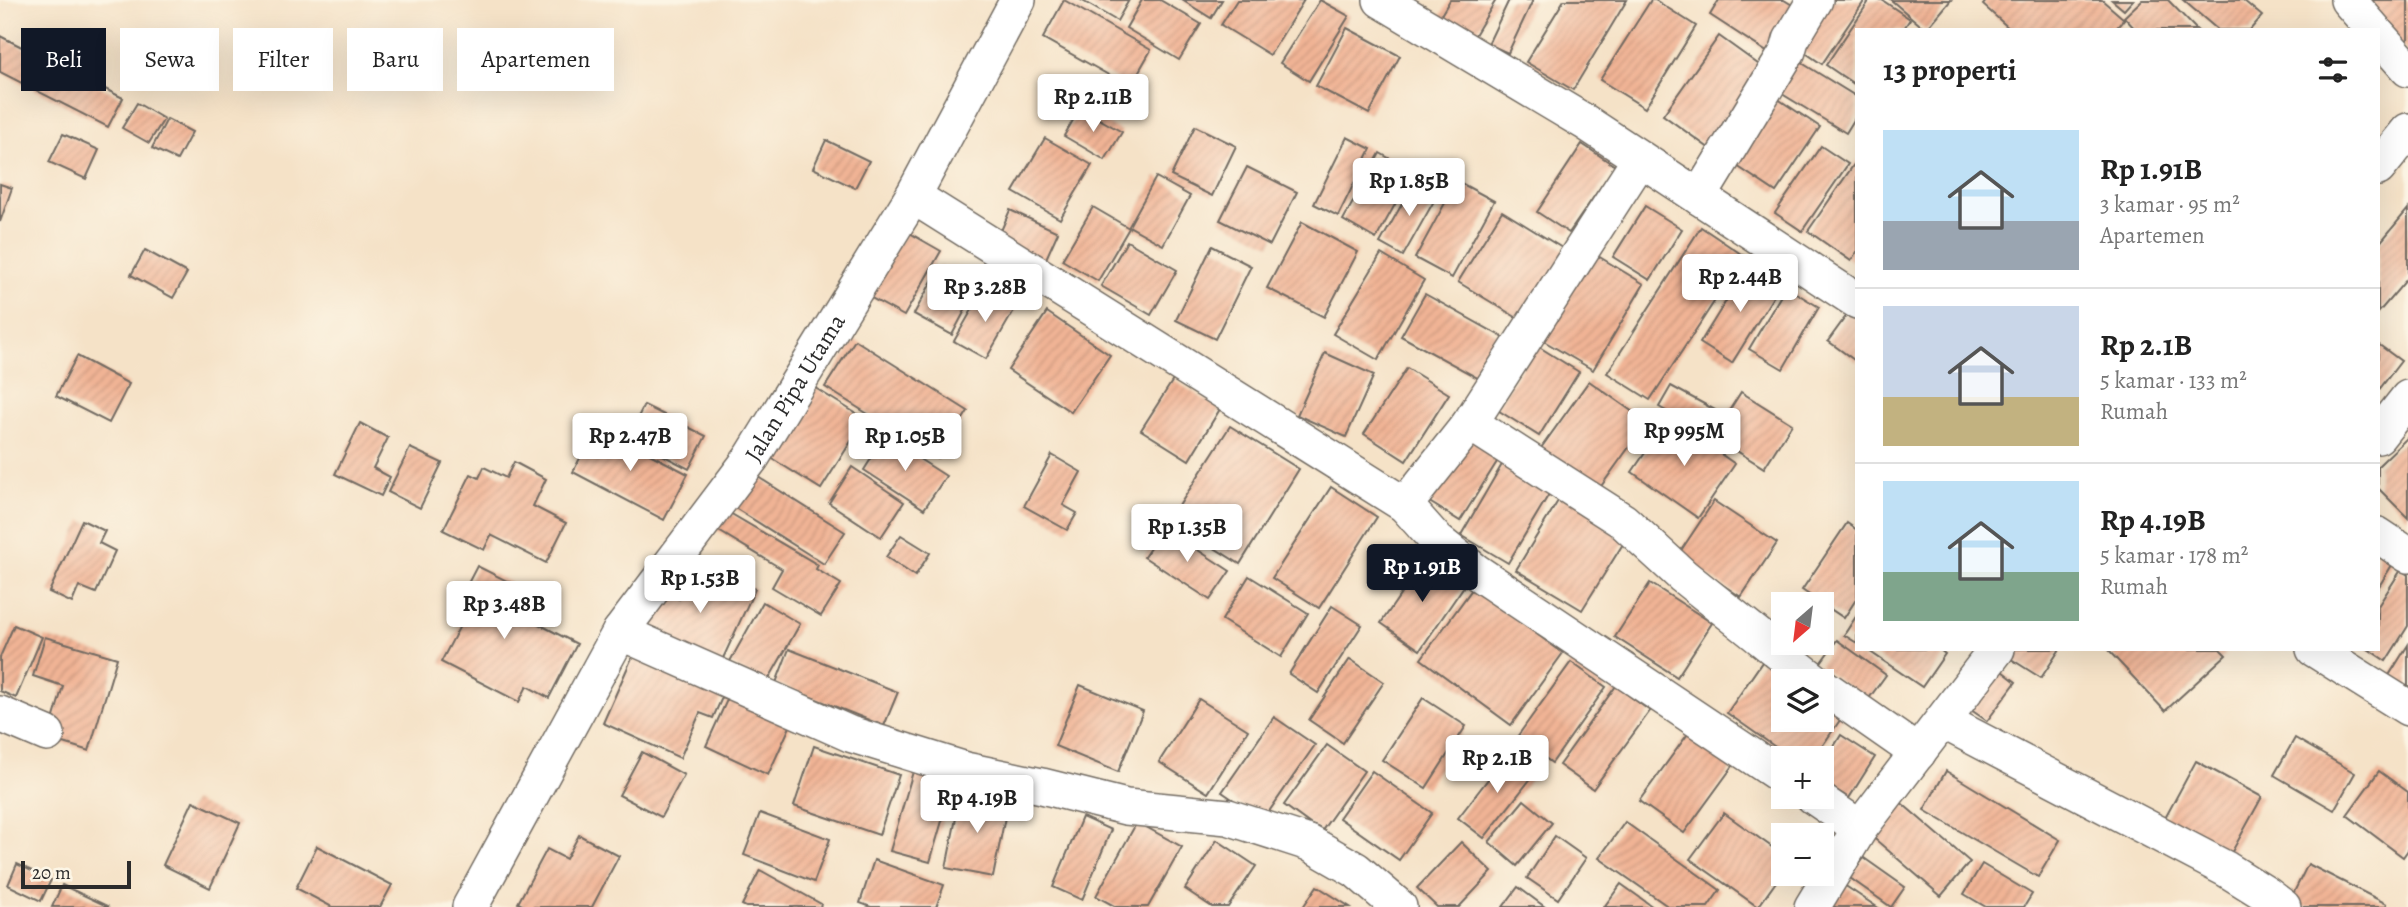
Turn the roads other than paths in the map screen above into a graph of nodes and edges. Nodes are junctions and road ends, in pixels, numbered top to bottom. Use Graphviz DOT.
graph roads {
  1 [pos="1018,0"];
  2 [pos="1381,0"];
  3 [pos="1815,0"];
  4 [pos="2348,0"];
  5 [pos="2372,28"];
  6 [pos="2380,37"];
  7 [pos="2408,69"];
  8 [pos="2408,131"];
  9 [pos="1640,159"];
  10 [pos="2380,166"];
  11 [pos="913,196"];
  12 [pos="1699,197"];
  13 [pos="1852,288"];
  14 [pos="2408,398"];
  15 [pos="1470,423"];
  16 [pos="2380,433"];
  17 [pos="1405,505"];
  18 [pos="2380,536"];
  19 [pos="2408,555"];
  20 [pos="620,632"];
  21 [pos="1996,651"];
  22 [pos="2317,651"];
  23 [pos="1800,669"];
  24 [pos="1834,694"];
  25 [pos="2408,708"];
  26 [pos="0,714"];
  27 [pos="1943,721"];
  28 [pos="47,734"];
  29 [pos="1918,754"];
  30 [pos="1771,769"];
  31 [pos="1832,809"];
  32 [pos="1860,828"];
  33 [pos="470,907"];
  34 [pos="1399,907"];
  35 [pos="1812,907"];
  36 [pos="2283,907"];
  1 -- 11 [label="street, Jalan Pipa Utama"];
  2 -- 9 [label="street"];
  3 -- 12 [label="street"];
  4 -- 5 [label="street"];
  6 -- 7 [label="street"];
  8 -- 10 [label="street"];
  9 -- 12 [label="street"];
  9 -- 15 [label="street"];
  11 -- 17 [label="street"];
  11 -- 20 [label="street, Jalan Pipa Utama"];
  12 -- 13 [label="street"];
  14 -- 16 [label="street"];
  15 -- 17 [label="street"];
  15 -- 23 [label="street"];
  17 -- 30 [label="street"];
  18 -- 19 [label="street"];
  20 -- 33 [label="street, Jalan Pipa Utama"];
  20 -- 34 [label="street"];
  21 -- 27 [label="street"];
  22 -- 25 [label="street"];
  24 -- 29 [label="street"];
  26 -- 28 [label="street"];
  27 -- 29 [label="street"];
  27 -- 36 [label="street"];
  29 -- 32 [label="street"];
  31 -- 32 [label="street"];
  32 -- 35 [label="street"];
}
